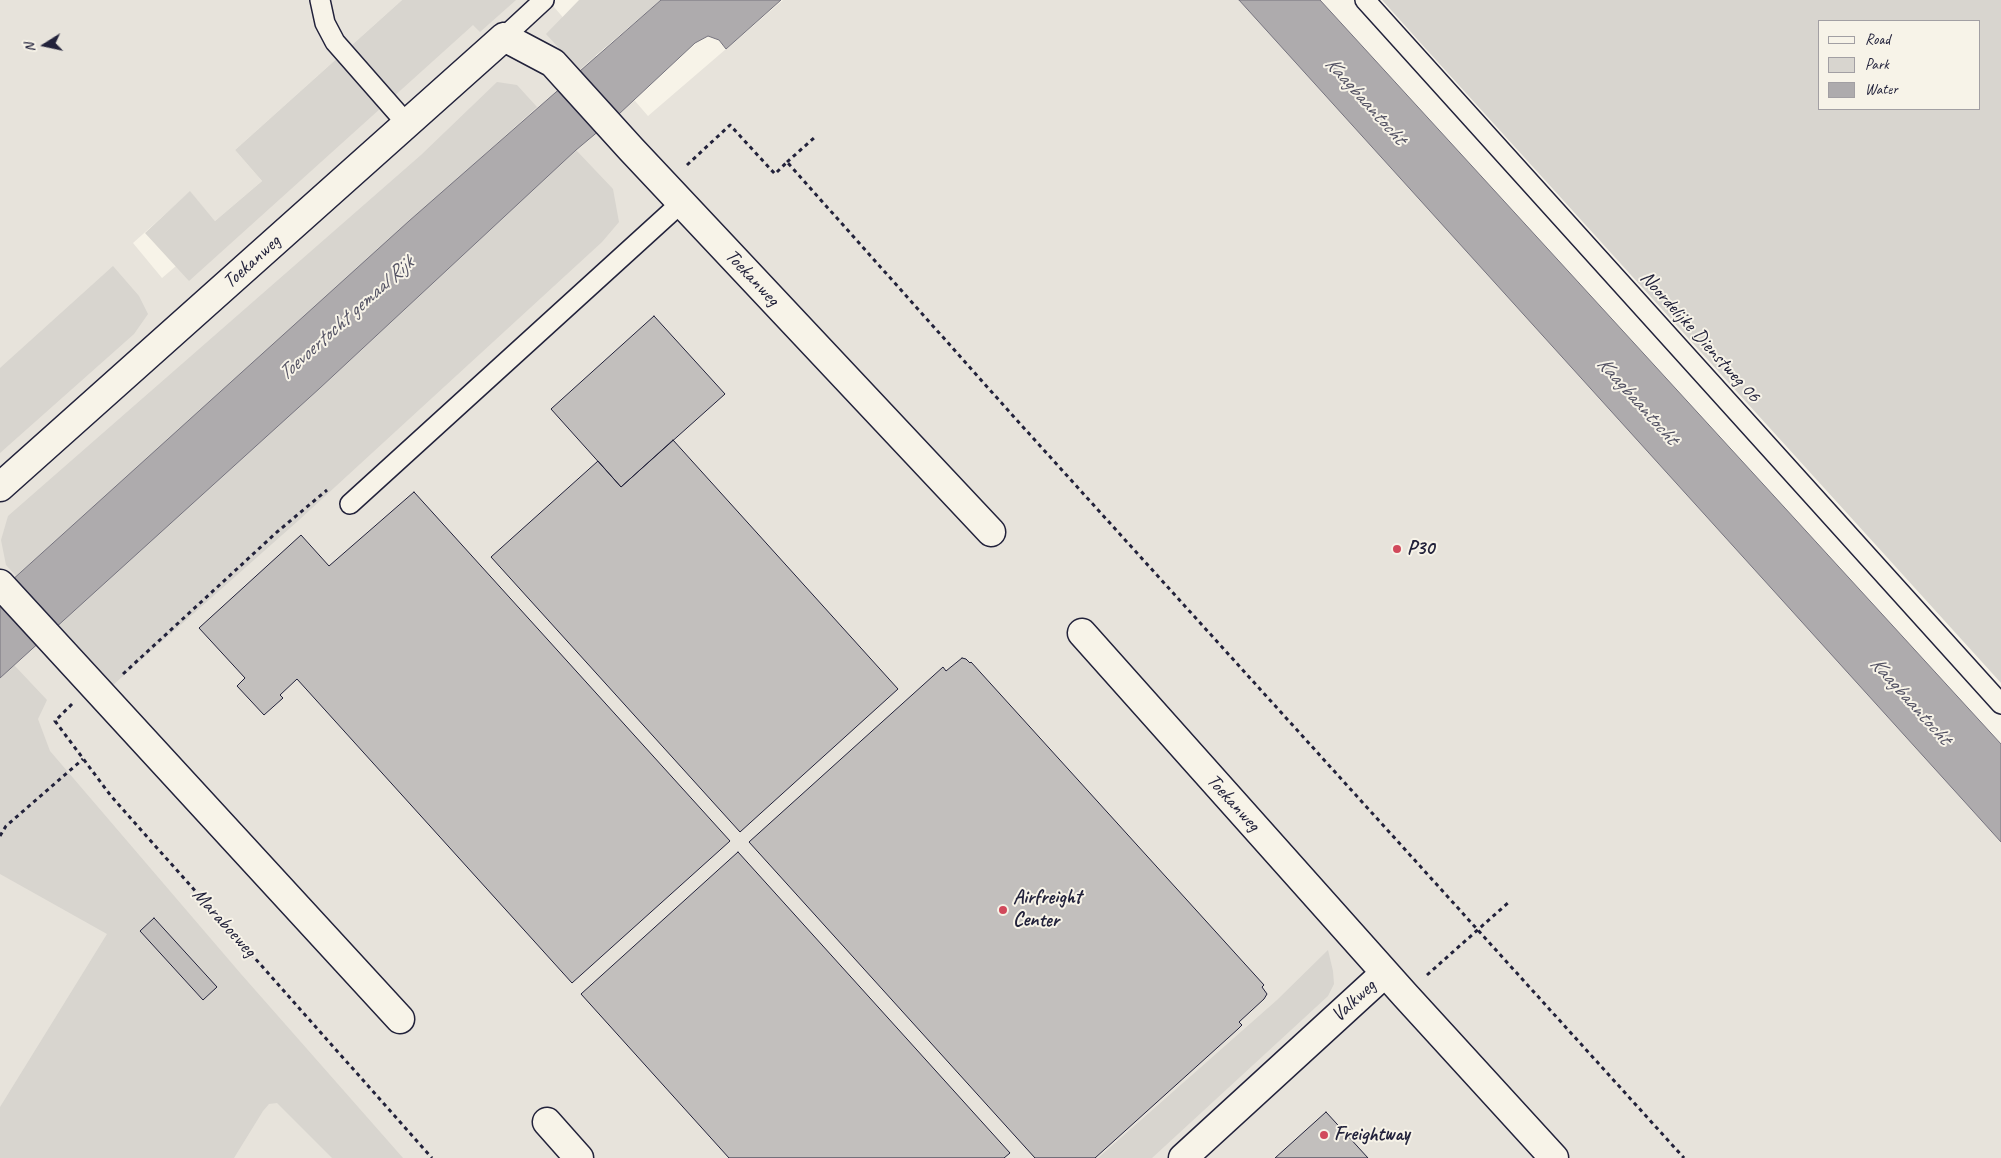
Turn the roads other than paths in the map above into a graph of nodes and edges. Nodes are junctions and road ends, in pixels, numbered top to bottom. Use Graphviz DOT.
graph roads {
  1 [pos="320,0"];
  2 [pos="544,0"];
  3 [pos="1365,0"];
  4 [pos="504,37"];
  5 [pos="407,124"];
  6 [pos="673,194"];
  7 [pos="0,487"];
  8 [pos="350,504"];
  9 [pos="991,532"];
  10 [pos="0,584"];
  11 [pos="1082,633"];
  12 [pos="2001,704"];
  13 [pos="1385,973"];
  14 [pos="400,1019"];
  15 [pos="547,1122"];
  16 [pos="579,1158"];
  17 [pos="1183,1158"];
  18 [pos="1554,1158"];
  1 -- 5 [label="lane"];
  2 -- 4 [label="lane, Toekanweg"];
  3 -- 12 [label="lane, Noordelijke Dienstweg 06"];
  4 -- 5 [label="street, Toekanweg"];
  4 -- 6 [label="street, Toekanweg"];
  5 -- 7 [label="street, Toekanweg"];
  6 -- 8 [label="lane"];
  6 -- 9 [label="street, Toekanweg"];
  10 -- 14 [label="street"];
  11 -- 13 [label="street, Toekanweg"];
  13 -- 17 [label="street, Valkweg"];
  13 -- 18 [label="street, Valkweg"];
  15 -- 16 [label="street"];
}
